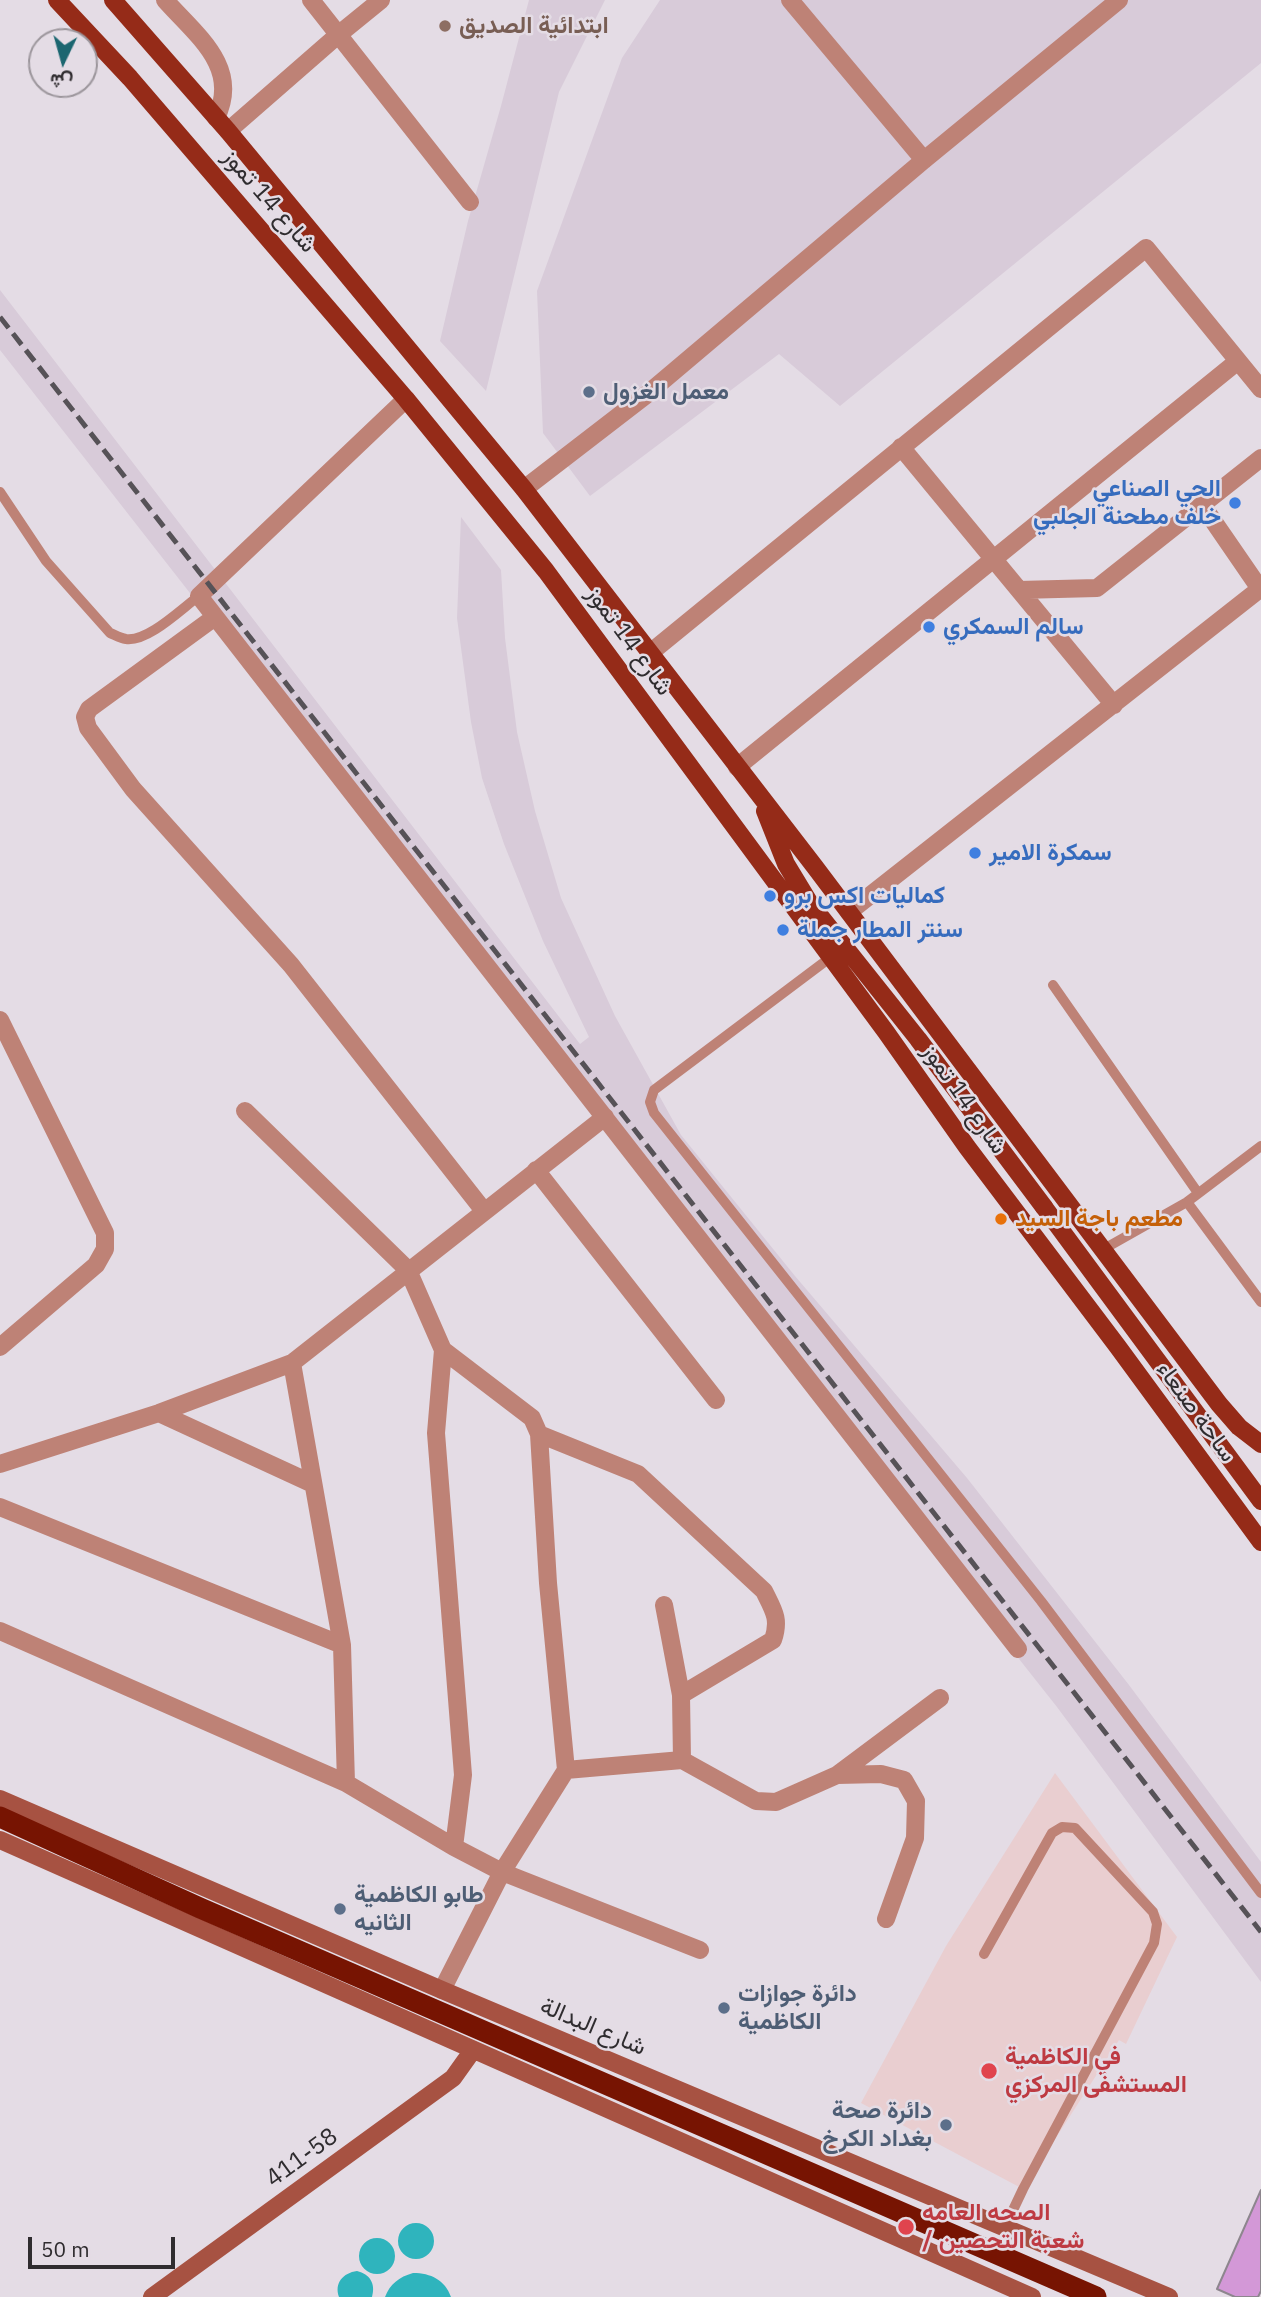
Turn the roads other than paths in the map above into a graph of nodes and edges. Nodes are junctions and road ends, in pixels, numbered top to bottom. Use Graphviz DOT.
graph roads {
  1 [pos="57,0"];
  2 [pos="113,0"];
  3 [pos="165,0"];
  4 [pos="311,0"];
  5 [pos="381,0"];
  6 [pos="790,0"];
  7 [pos="1119,0"];
  8 [pos="338,34"];
  9 [pos="222,125"];
  10 [pos="924,160"];
  11 [pos="470,202"];
  12 [pos="1238,361"];
  13 [pos="1261,389"];
  14 [pos="406,399"];
  15 [pos="901,447"];
  16 [pos="1261,458"];
  17 [pos="524,489"];
  18 [pos="0,492"];
  19 [pos="1203,506"];
  20 [pos="993,558"];
  21 [pos="1261,589"];
  22 [pos="1019,590"];
  23 [pos="198,596"];
  24 [pos="215,617"];
  25 [pos="650,653"];
  26 [pos="1114,705"];
  27 [pos="737,767"];
  28 [pos="762,801"];
  29 [pos="849,912"];
  30 [pos="831,957"];
  31 [pos="1053,985"];
  32 [pos="0,1020"];
  33 [pos="245,1111"];
  34 [pos="605,1117"];
  35 [pos="1261,1146"];
  36 [pos="536,1170"];
  37 [pos="1198,1193"];
  38 [pos="1186,1202"];
  39 [pos="484,1211"];
  40 [pos="1102,1250"];
  41 [pos="408,1270"];
  42 [pos="1261,1302"];
  43 [pos="1154,1320"];
  44 [pos="2,1340"];
  45 [pos="1118,1347"];
  46 [pos="443,1350"];
  47 [pos="292,1363"];
  48 [pos="716,1400"];
  49 [pos="159,1413"];
  50 [pos="539,1434"];
  51 [pos="1261,1444"];
  52 [pos="0,1464"];
  53 [pos="313,1484"];
  54 [pos="1261,1501"];
  55 [pos="0,1507"];
  56 [pos="1261,1541"];
  57 [pos="664,1605"];
  58 [pos="0,1632"];
  59 [pos="342,1645"];
  60 [pos="1018,1649"];
  61 [pos="681,1695"];
  62 [pos="940,1698"];
  63 [pos="682,1760"];
  64 [pos="566,1770"];
  65 [pos="837,1775"];
  66 [pos="346,1783"];
  67 [pos="0,1799"];
  68 [pos="0,1817"];
  69 [pos="0,1840"];
  70 [pos="453,1847"];
  71 [pos="502,1872"];
  72 [pos="1261,1893"];
  73 [pos="886,1919"];
  74 [pos="700,1950"];
  75 [pos="984,1954"];
  76 [pos="442,1990"];
  77 [pos="473,2050"];
  78 [pos="1005,2227"];
  79 [pos="152,2297"];
  80 [pos="1032,2297"];
  81 [pos="1096,2297"];
  82 [pos="1169,2297"];
  1 -- 14 [label="main road, شارع 14 تموز"];
  2 -- 9 [label="main road, شارع 14 تموز"];
  3 -- 9 [label="street"];
  4 -- 8 [label="street"];
  5 -- 8 [label="street"];
  6 -- 10 [label="street"];
  7 -- 10 [label="street"];
  8 -- 9 [label="street"];
  8 -- 11 [label="street"];
  9 -- 17 [label="main road, شارع 14 تموز"];
  10 -- 17 [label="street"];
  12 -- 13 [label="street"];
  12 -- 15 [label="street"];
  12 -- 20 [label="street"];
  14 -- 23 [label="street"];
  14 -- 30 [label="main road, شارع 14 تموز"];
  15 -- 20 [label="street"];
  15 -- 25 [label="street"];
  16 -- 19 [label="street"];
  17 -- 25 [label="main road, شارع 14 تموز"];
  18 -- 23 [label="lane"];
  19 -- 21 [label="street"];
  19 -- 22 [label="street"];
  20 -- 22 [label="street"];
  20 -- 27 [label="street"];
  21 -- 26 [label="street"];
  22 -- 26 [label="street"];
  23 -- 24 [label="street"];
  24 -- 34 [label="street"];
  24 -- 39 [label="street"];
  25 -- 27 [label="main road, شارع 14 تموز"];
  26 -- 29 [label="street"];
  27 -- 28 [label="main road, شارع 14 تموز"];
  28 -- 29 [label="main road, شارع 14 تموز"];
  28 -- 54 [label="main road, bridge"];
  29 -- 40 [label="main road, شارع 14 تموز"];
  30 -- 45 [label="main road, شارع 14 تموز"];
  30 -- 72 [label="lane"];
  31 -- 37 [label="lane"];
  32 -- 44 [label="street"];
  33 -- 41 [label="street"];
  34 -- 36 [label="street"];
  34 -- 60 [label="street"];
  35 -- 37 [label="lane"];
  36 -- 39 [label="street"];
  36 -- 48 [label="street"];
  37 -- 38 [label="lane"];
  38 -- 40 [label="lane"];
  38 -- 42 [label="lane"];
  39 -- 41 [label="street"];
  40 -- 43 [label="main road, ساحة صنعاء"];
  41 -- 46 [label="street"];
  41 -- 47 [label="street"];
  43 -- 45 [label="main road"];
  43 -- 51 [label="main road, ساحة صنعاء"];
  45 -- 56 [label="main road, ساحة صنعاء"];
  46 -- 50 [label="street"];
  46 -- 70 [label="street"];
  47 -- 49 [label="street"];
  47 -- 53 [label="street"];
  49 -- 52 [label="street"];
  49 -- 53 [label="street"];
  50 -- 61 [label="street"];
  50 -- 64 [label="street"];
  53 -- 59 [label="street"];
  55 -- 59 [label="street"];
  57 -- 61 [label="street"];
  58 -- 66 [label="street"];
  59 -- 66 [label="street"];
  61 -- 63 [label="street"];
  62 -- 65 [label="street"];
  63 -- 64 [label="street"];
  63 -- 65 [label="street"];
  64 -- 71 [label="street"];
  65 -- 73 [label="street"];
  66 -- 70 [label="street"];
  67 -- 76 [label="main road, شارع البدالة"];
  68 -- 81 [label="highway"];
  69 -- 77 [label="main road"];
  70 -- 71 [label="street"];
  71 -- 74 [label="street"];
  71 -- 76 [label="street"];
  75 -- 78 [label="lane"];
  76 -- 78 [label="main road, شارع البدالة"];
  77 -- 79 [label="main road, 411-58"];
  77 -- 80 [label="main road"];
  78 -- 82 [label="main road, شارع البدالة"];
}
